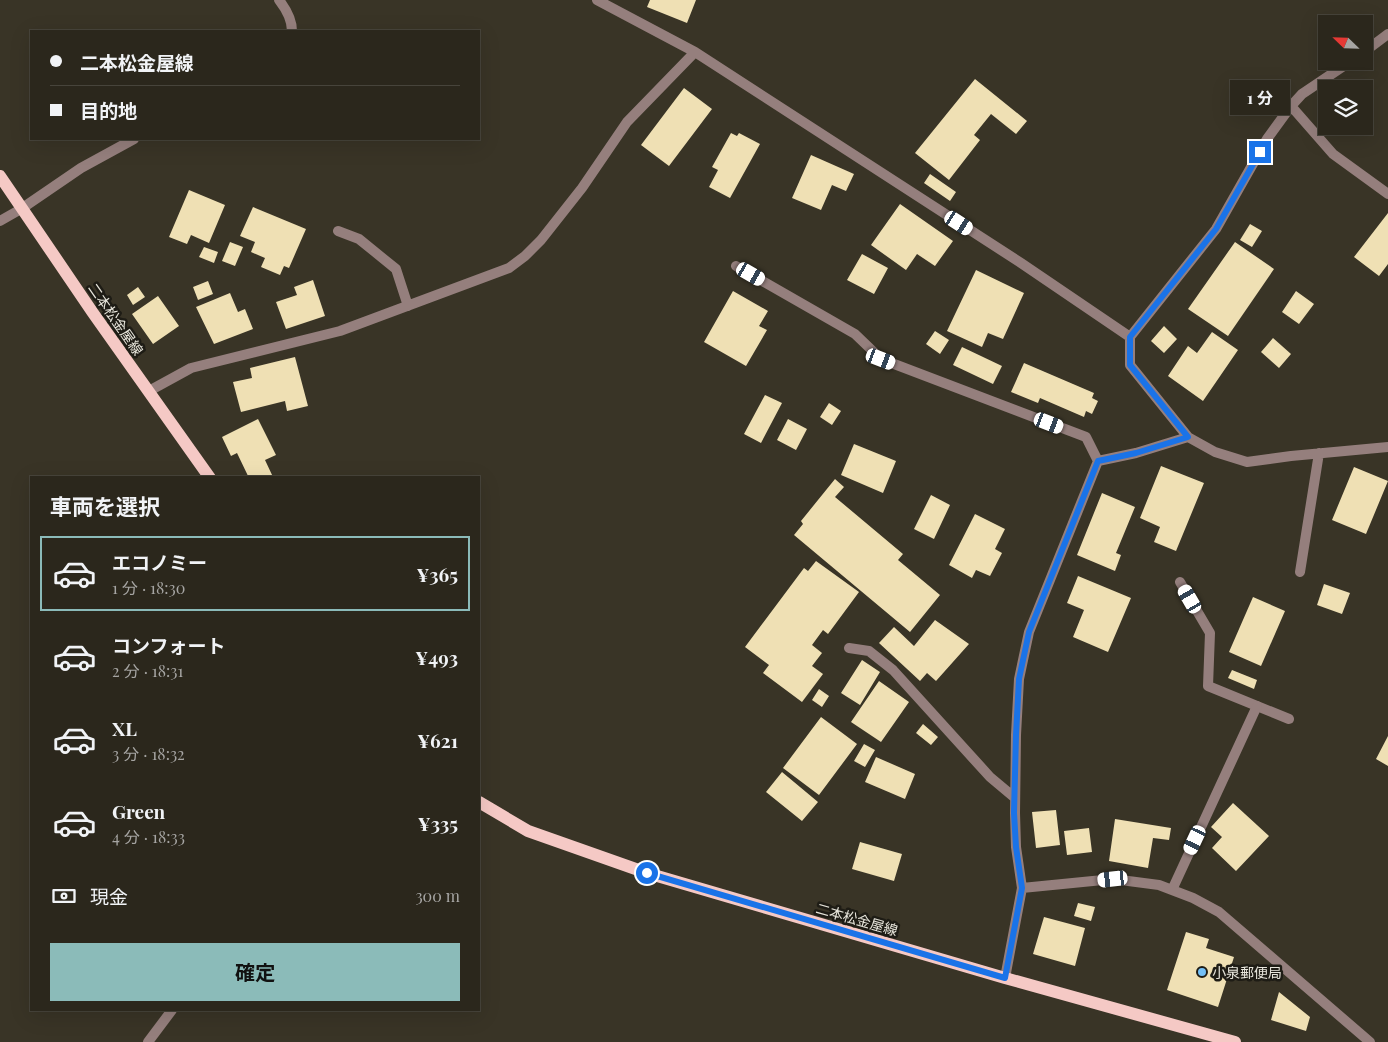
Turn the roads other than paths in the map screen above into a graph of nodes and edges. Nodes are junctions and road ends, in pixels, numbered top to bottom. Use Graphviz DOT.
graph roads {
  1 [pos="278,0"];
  2 [pos="597,0"];
  3 [pos="292,30"];
  4 [pos="1388,34"];
  5 [pos="1373,45"];
  6 [pos="695,52"];
  7 [pos="1338,70"];
  8 [pos="1291,106"];
  9 [pos="132,140"];
  10 [pos="0,176"];
  11 [pos="1388,194"];
  12 [pos="21,209"];
  13 [pos="0,220"];
  14 [pos="338,231"];
  15 [pos="736,266"];
  16 [pos="408,306"];
  17 [pos="1130,337"];
  18 [pos="149,391"];
  19 [pos="1188,437"];
  20 [pos="1388,447"];
  21 [pos="1319,453"];
  22 [pos="1098,461"];
  23 [pos="209,476"];
  24 [pos="1300,572"];
  25 [pos="1180,582"];
  26 [pos="849,648"];
  27 [pos="1257,706"];
  28 [pos="1290,719"];
  29 [pos="1015,798"];
  30 [pos="480,803"];
  31 [pos="1022,888"];
  32 [pos="1172,890"];
  33 [pos="1005,978"];
  34 [pos="171,1011"];
  35 [pos="148,1042"];
  36 [pos="1235,1042"];
  37 [pos="1370,1042"];
  1 -- 3 [label="street"];
  2 -- 6 [label="street"];
  4 -- 5 [label="street"];
  6 -- 16 [label="street"];
  6 -- 17 [label="street"];
  7 -- 8 [label="street"];
  8 -- 11 [label="street"];
  8 -- 17 [label="street"];
  9 -- 12 [label="street"];
  10 -- 12 [label="main road, 二本松金屋線"];
  12 -- 13 [label="street"];
  12 -- 18 [label="main road, 二本松金屋線"];
  14 -- 16 [label="street"];
  15 -- 22 [label="street"];
  16 -- 18 [label="street"];
  17 -- 19 [label="street"];
  18 -- 23 [label="main road, 二本松金屋線"];
  19 -- 21 [label="street"];
  19 -- 22 [label="street"];
  20 -- 21 [label="street"];
  21 -- 24 [label="street"];
  22 -- 29 [label="street"];
  25 -- 27 [label="street"];
  26 -- 29 [label="street"];
  27 -- 28 [label="street"];
  27 -- 32 [label="street"];
  29 -- 31 [label="street"];
  30 -- 33 [label="main road, 二本松金屋線"];
  31 -- 32 [label="street"];
  31 -- 33 [label="street"];
  32 -- 37 [label="street"];
  33 -- 36 [label="main road, 二本松金屋線"];
  34 -- 35 [label="street"];
}
